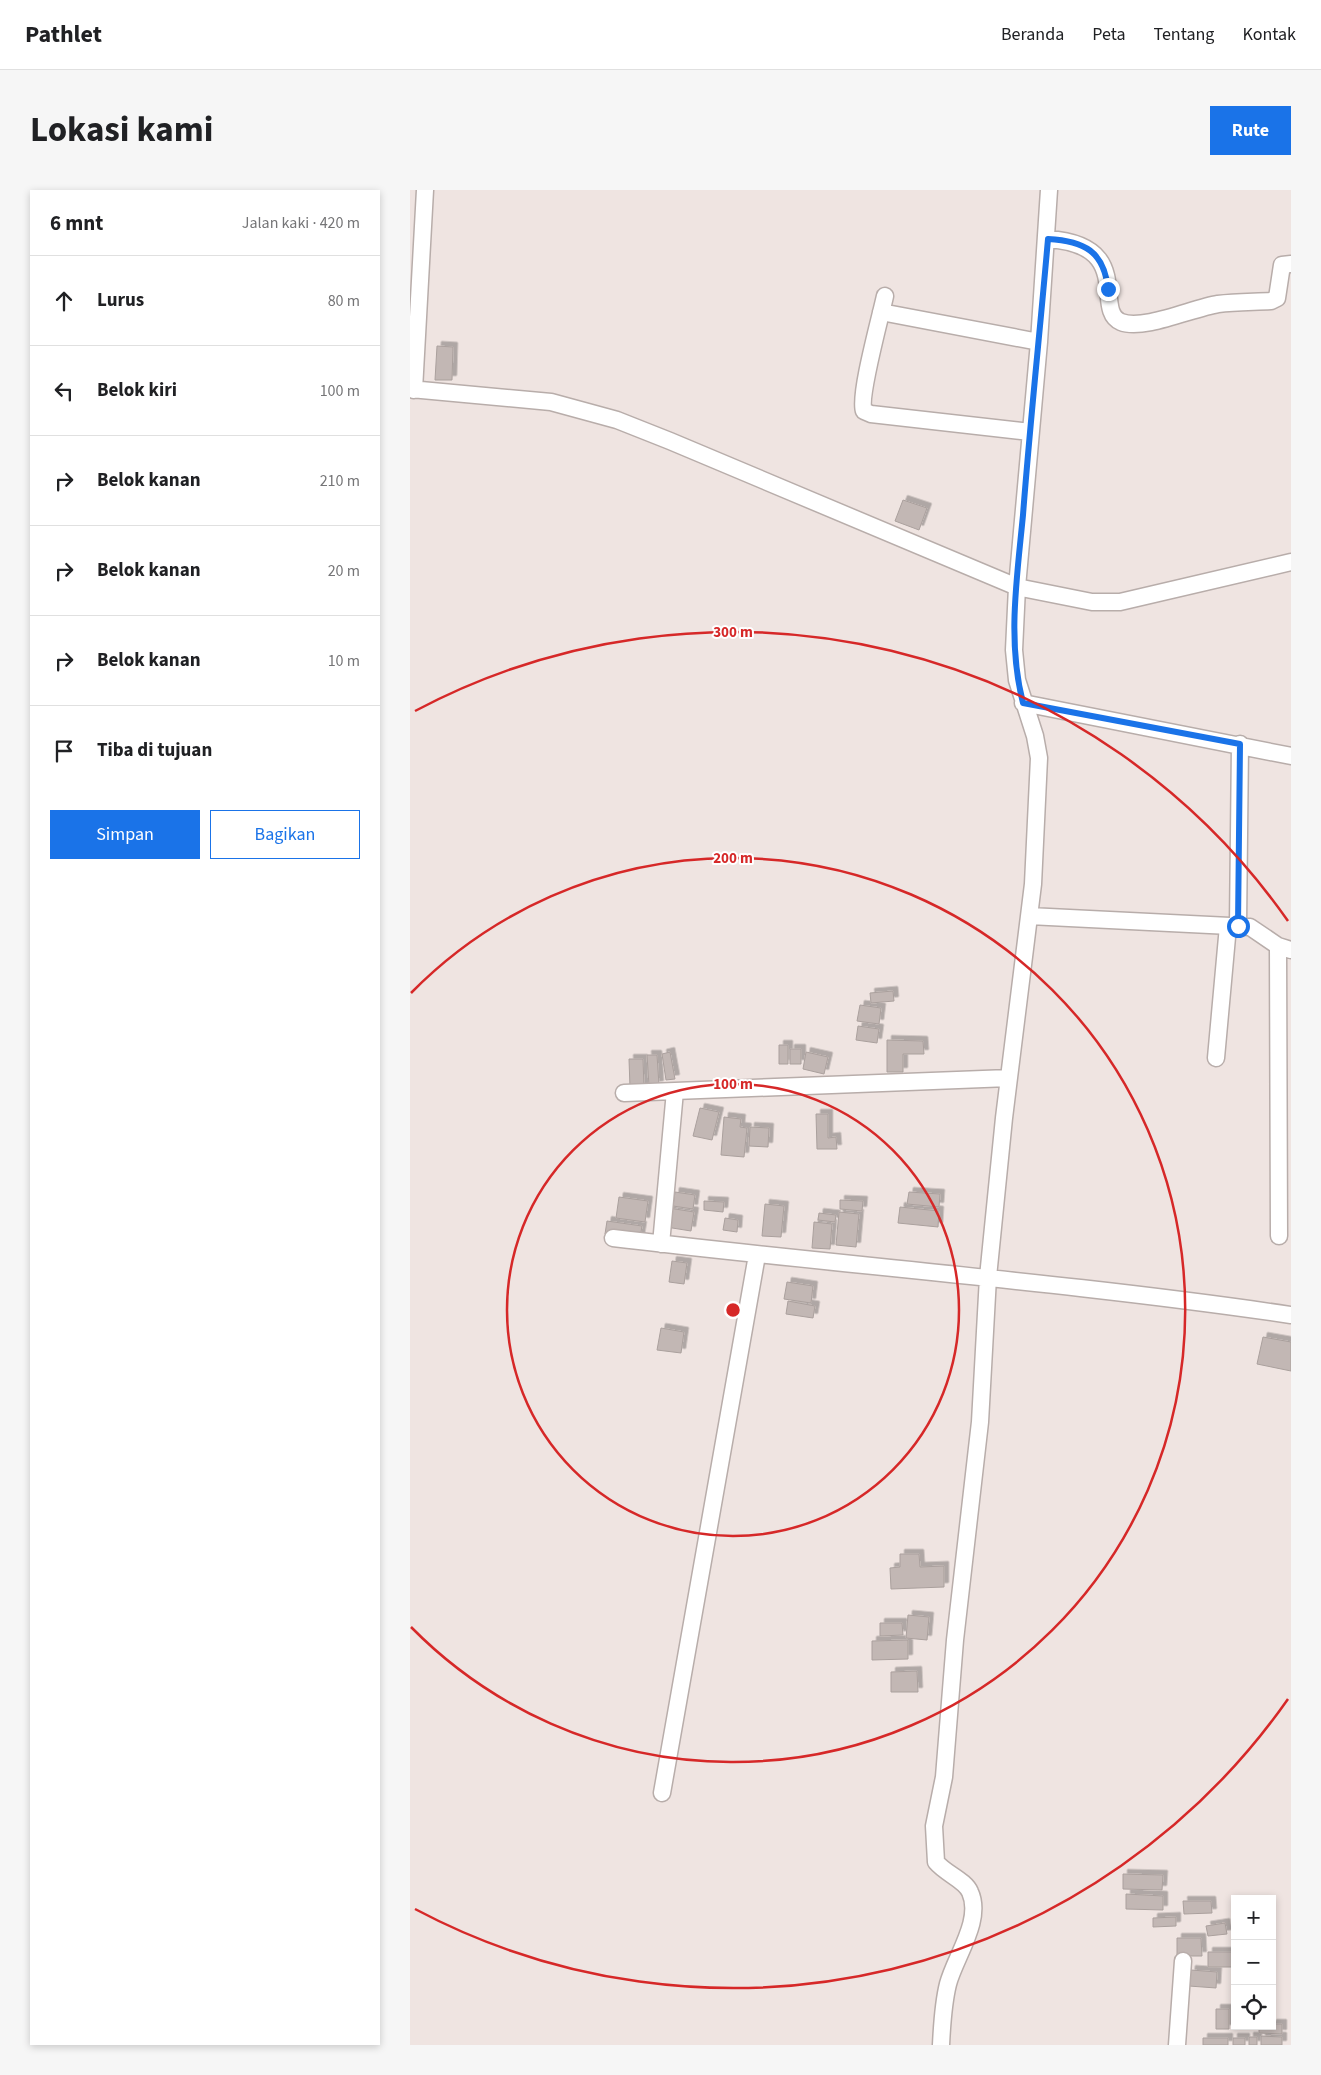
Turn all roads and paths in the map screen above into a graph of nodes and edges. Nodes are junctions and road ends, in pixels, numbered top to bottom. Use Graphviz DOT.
graph roads {
  1 [pos="424,190"];
  2 [pos="1049,190"];
  3 [pos="1048,239"];
  4 [pos="1291,264"];
  5 [pos="1039,342"];
  6 [pos="412,389"];
  7 [pos="1030,432"];
  8 [pos="1291,562"];
  9 [pos="1017,587"];
  10 [pos="1023,703"];
  11 [pos="1240,744"];
  12 [pos="1291,756"];
  13 [pos="1029,916"];
  14 [pos="1233,926"];
  15 [pos="1284,948"];
  16 [pos="1216,1058"];
  17 [pos="1009,1078"];
  18 [pos="675,1091"];
  19 [pos="624,1093"];
  20 [pos="1279,1236"];
  21 [pos="613,1238"];
  22 [pos="661,1244"];
  23 [pos="757,1256"];
  24 [pos="988,1277"];
  25 [pos="1291,1315"];
  26 [pos="662,1793"];
  27 [pos="1183,1962"];
  28 [pos="941,2045"];
  29 [pos="1177,2045"];
  1 -- 6 [label="street"];
  2 -- 3 [label="street"];
  3 -- 4 [label="street"];
  3 -- 5 [label="street"];
  5 -- 7 [label="street"];
  5 -- 7 [label="street"];
  6 -- 9 [label="street"];
  7 -- 9 [label="street"];
  8 -- 9 [label="street"];
  9 -- 10 [label="street"];
  10 -- 11 [label="street"];
  10 -- 13 [label="street"];
  11 -- 12 [label="street"];
  11 -- 14 [label="street"];
  13 -- 14 [label="street"];
  13 -- 17 [label="street"];
  14 -- 15 [label="street"];
  14 -- 16 [label="street"];
  15 -- 20 [label="street"];
  17 -- 18 [label="street"];
  17 -- 24 [label="street"];
  18 -- 19 [label="street"];
  18 -- 22 [label="street"];
  21 -- 22 [label="street"];
  22 -- 23 [label="street"];
  23 -- 24 [label="street"];
  23 -- 26 [label="street"];
  24 -- 25 [label="street"];
  24 -- 28 [label="street"];
  27 -- 29 [label="street"];
}
